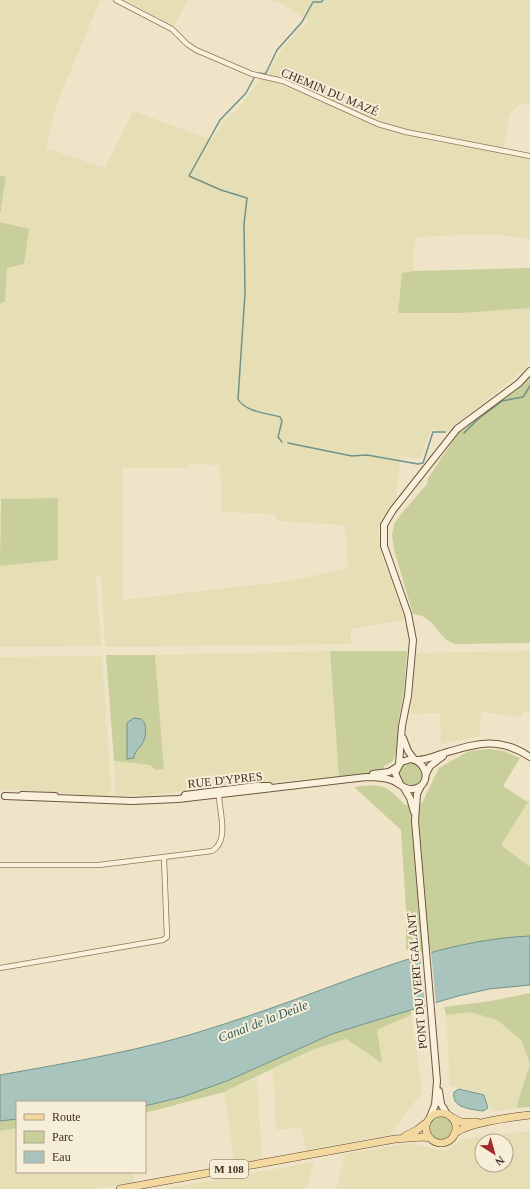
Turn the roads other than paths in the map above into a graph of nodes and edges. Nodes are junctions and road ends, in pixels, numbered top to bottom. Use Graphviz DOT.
graph roads {
  1 [pos="116,0"];
  2 [pos="530,156"];
  3 [pos="530,371"];
  4 [pos="402,731"];
  5 [pos="450,752"];
  6 [pos="530,757"];
  7 [pos="415,760"];
  8 [pos="398,765"];
  9 [pos="426,775"];
  10 [pos="351,778"];
  11 [pos="402,786"];
  12 [pos="421,786"];
  13 [pos="285,787"];
  14 [pos="219,795"];
  15 [pos="2,796"];
  16 [pos="167,799"];
  17 [pos="415,821"];
  18 [pos="164,858"];
  19 [pos="0,864"];
  20 [pos="0,968"];
  21 [pos="437,1081"];
  22 [pos="530,1115"];
  23 [pos="450,1116"];
  24 [pos="428,1120"];
  25 [pos="489,1122"];
  26 [pos="454,1134"];
  27 [pos="430,1138"];
  28 [pos="395,1139"];
  29 [pos="120,1189"];
  1 -- 2 [label="street, CHEMIN DU MAZÉ"];
  3 -- 4 [label="main road"];
  4 -- 7 [label="main road"];
  4 -- 8 [label="main road"];
  5 -- 6 [label="main road"];
  5 -- 7 [label="main road"];
  5 -- 9 [label="main road"];
  7 -- 8 [label="main road"];
  7 -- 9 [label="main road"];
  8 -- 10 [label="main road, RUE D'YPRES"];
  8 -- 11 [label="main road"];
  9 -- 12 [label="main road"];
  10 -- 11 [label="main road, RUE D'YPRES"];
  10 -- 13 [label="main road, RUE D'YPRES"];
  11 -- 12 [label="main road"];
  11 -- 17 [label="main road"];
  12 -- 17 [label="main road"];
  13 -- 14 [label="main road, RUE D'YPRES"];
  13 -- 16 [label="main road, RUE D'YPRES"];
  14 -- 16 [label="main road, RUE D'YPRES"];
  14 -- 18 [label="street"];
  15 -- 16 [label="main road, RUE D'YPRES"];
  17 -- 21 [label="main road, PONT DU VERT GALANT"];
  18 -- 19 [label="street"];
  18 -- 20 [label="street"];
  21 -- 23 [label="main road"];
  21 -- 24 [label="main road, PONT DU VERT GALANT"];
  22 -- 25 [label="main road"];
  23 -- 24 [label="main road"];
  23 -- 25 [label="main road"];
  23 -- 26 [label="main road"];
  24 -- 27 [label="main road"];
  24 -- 28 [label="main road, M 108"];
  25 -- 26 [label="main road"];
  26 -- 27 [label="main road"];
  27 -- 28 [label="main road, M 108"];
  28 -- 29 [label="main road, M 108"];
}
